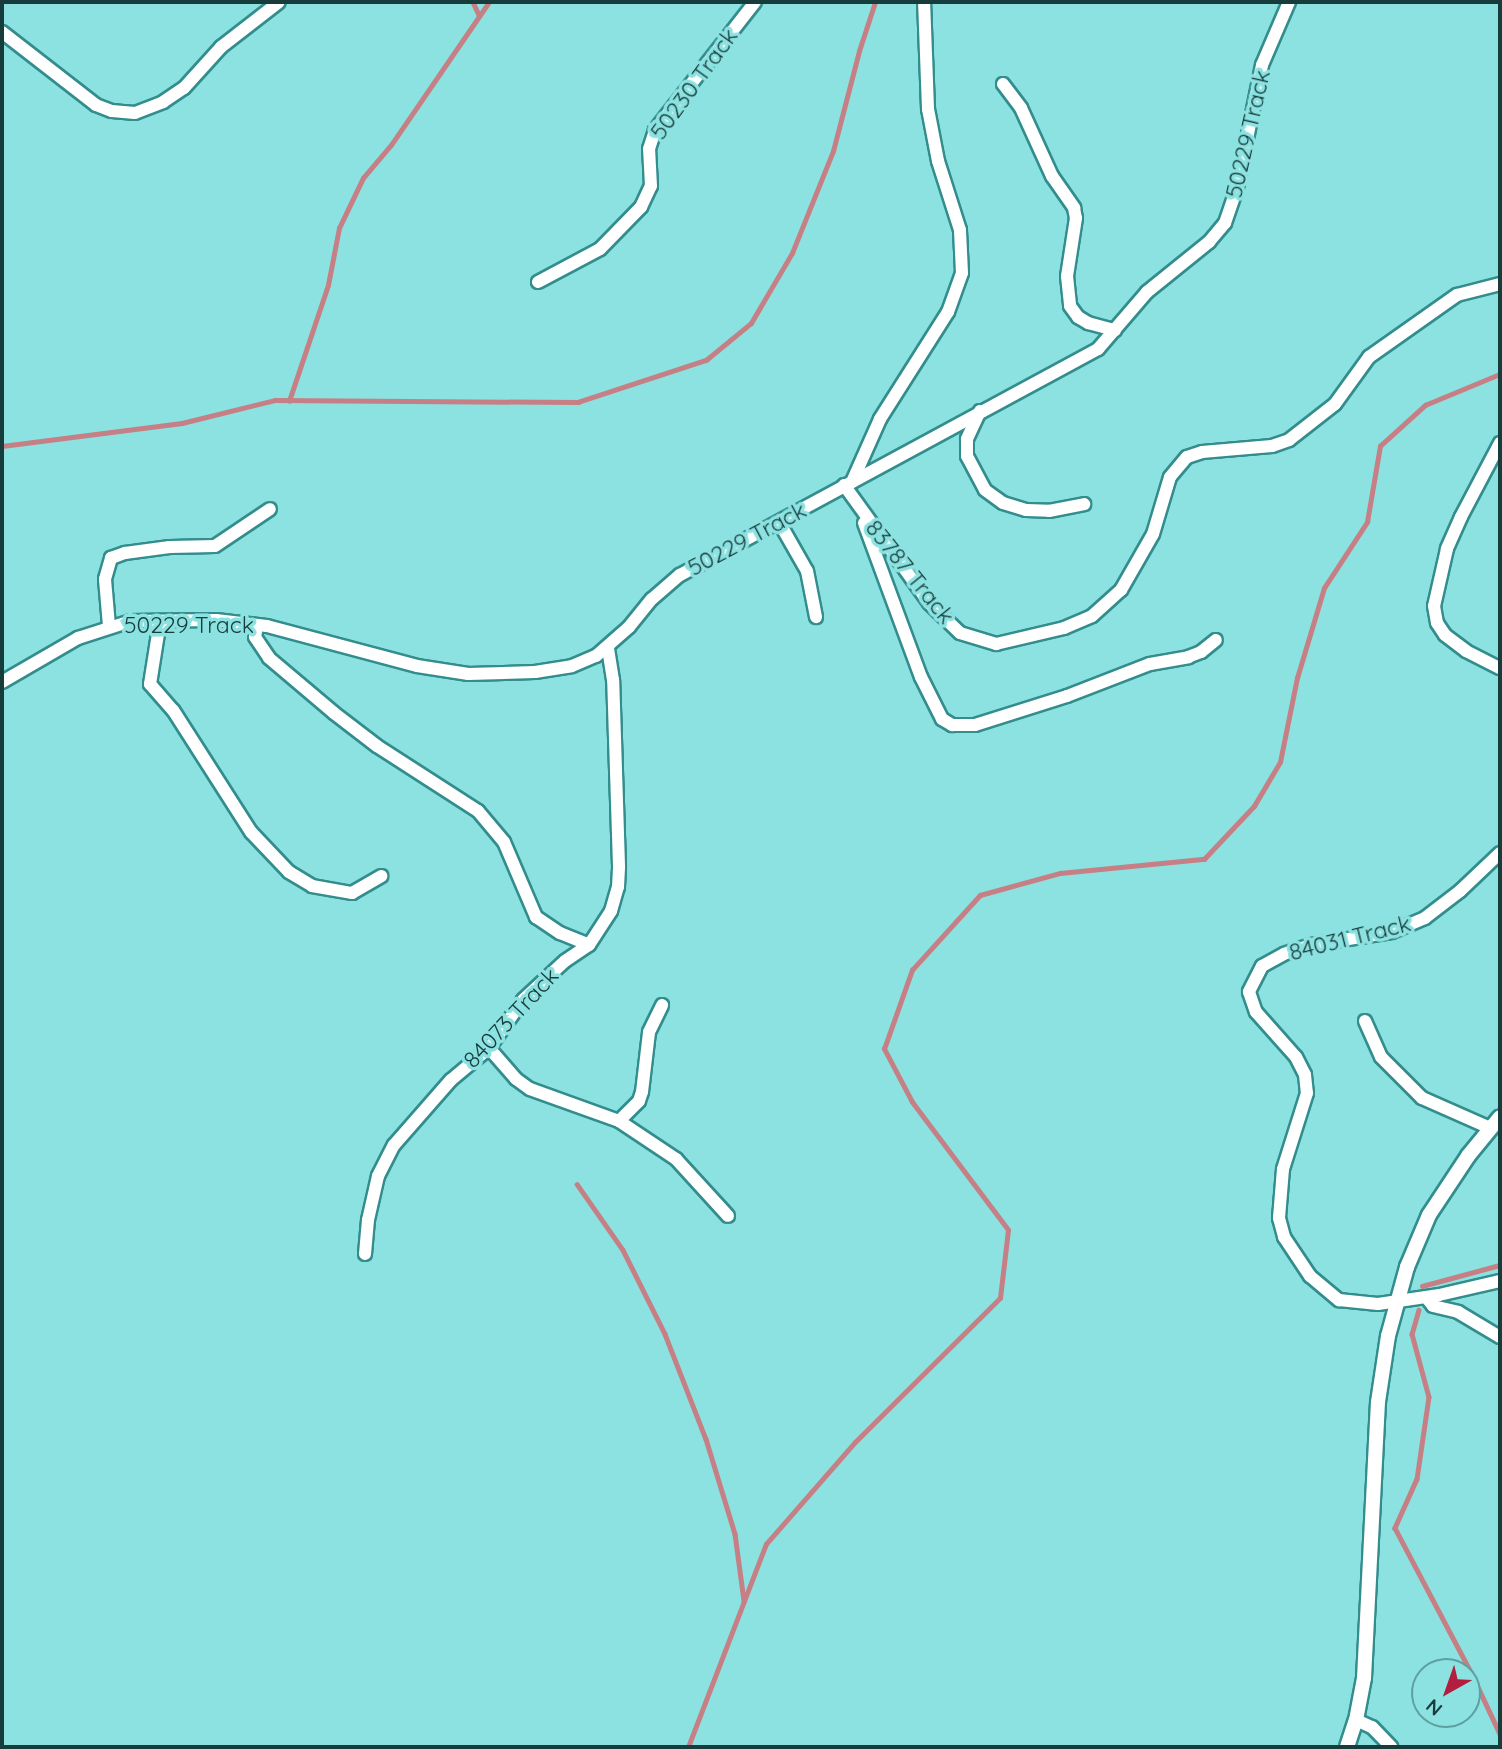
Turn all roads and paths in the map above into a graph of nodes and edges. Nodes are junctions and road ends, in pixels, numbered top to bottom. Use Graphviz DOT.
graph roads {
  1 [pos="279,2"];
  2 [pos="755,2"];
  3 [pos="924,2"];
  4 [pos="1289,2"];
  5 [pos="2,32"];
  6 [pos="1003,83"];
  7 [pos="538,282"];
  8 [pos="1500,284"];
  9 [pos="1115,330"];
  10 [pos="980,411"];
  11 [pos="1500,443"];
  12 [pos="848,484"];
  13 [pos="1084,504"];
  14 [pos="858,507"];
  15 [pos="270,509"];
  16 [pos="779,522"];
  17 [pos="816,617"];
  18 [pos="159,621"];
  19 [pos="257,625"];
  20 [pos="109,626"];
  21 [pos="1216,640"];
  22 [pos="608,648"];
  23 [pos="1500,668"];
  24 [pos="2,682"];
  25 [pos="1500,853"];
  26 [pos="381,876"];
  27 [pos="589,945"];
  28 [pos="662,1005"];
  29 [pos="1365,1021"];
  30 [pos="489,1048"];
  31 [pos="618,1121"];
  32 [pos="1495,1123"];
  33 [pos="728,1216"];
  34 [pos="365,1254"];
  35 [pos="1500,1281"];
  36 [pos="1426,1297"];
  37 [pos="1397,1302"];
  38 [pos="1500,1337"];
  39 [pos="1356,1720"];
  40 [pos="1347,1747"];
  41 [pos="1391,1747"];
  1 -- 5 [label="street"];
  2 -- 7 [label="street, 50230 Track"];
  3 -- 12 [label="street"];
  4 -- 9 [label="street, 50229 Track"];
  6 -- 9 [label="street"];
  8 -- 14 [label="street, 83787 Track"];
  9 -- 10 [label="street, 50229 Track"];
  10 -- 12 [label="street, 50229 Track"];
  10 -- 13 [label="street"];
  11 -- 23 [label="street"];
  12 -- 14 [label="street, 83787 Track"];
  12 -- 16 [label="street, 50229 Track"];
  14 -- 21 [label="street"];
  15 -- 20 [label="street"];
  16 -- 17 [label="street"];
  16 -- 22 [label="street, 50229 Track"];
  18 -- 19 [label="street, 50229 Track"];
  18 -- 20 [label="street, 50229 Track"];
  18 -- 26 [label="street"];
  19 -- 22 [label="street, 50229 Track"];
  19 -- 27 [label="street"];
  20 -- 24 [label="street, 50229 Track"];
  22 -- 27 [label="street, 84073 Track"];
  25 -- 37 [label="street, 84031 Track"];
  27 -- 30 [label="street, 84073 Track"];
  28 -- 31 [label="street"];
  29 -- 32 [label="street"];
  30 -- 31 [label="street"];
  30 -- 34 [label="street, 84073 Track"];
  31 -- 33 [label="street"];
  32 -- 37 [label="street"];
  35 -- 36 [label="street, 84031 Track"];
  36 -- 37 [label="street, 84031 Track"];
  36 -- 38 [label="street"];
  37 -- 39 [label="street"];
  39 -- 40 [label="street"];
  39 -- 41 [label="street"];
}
